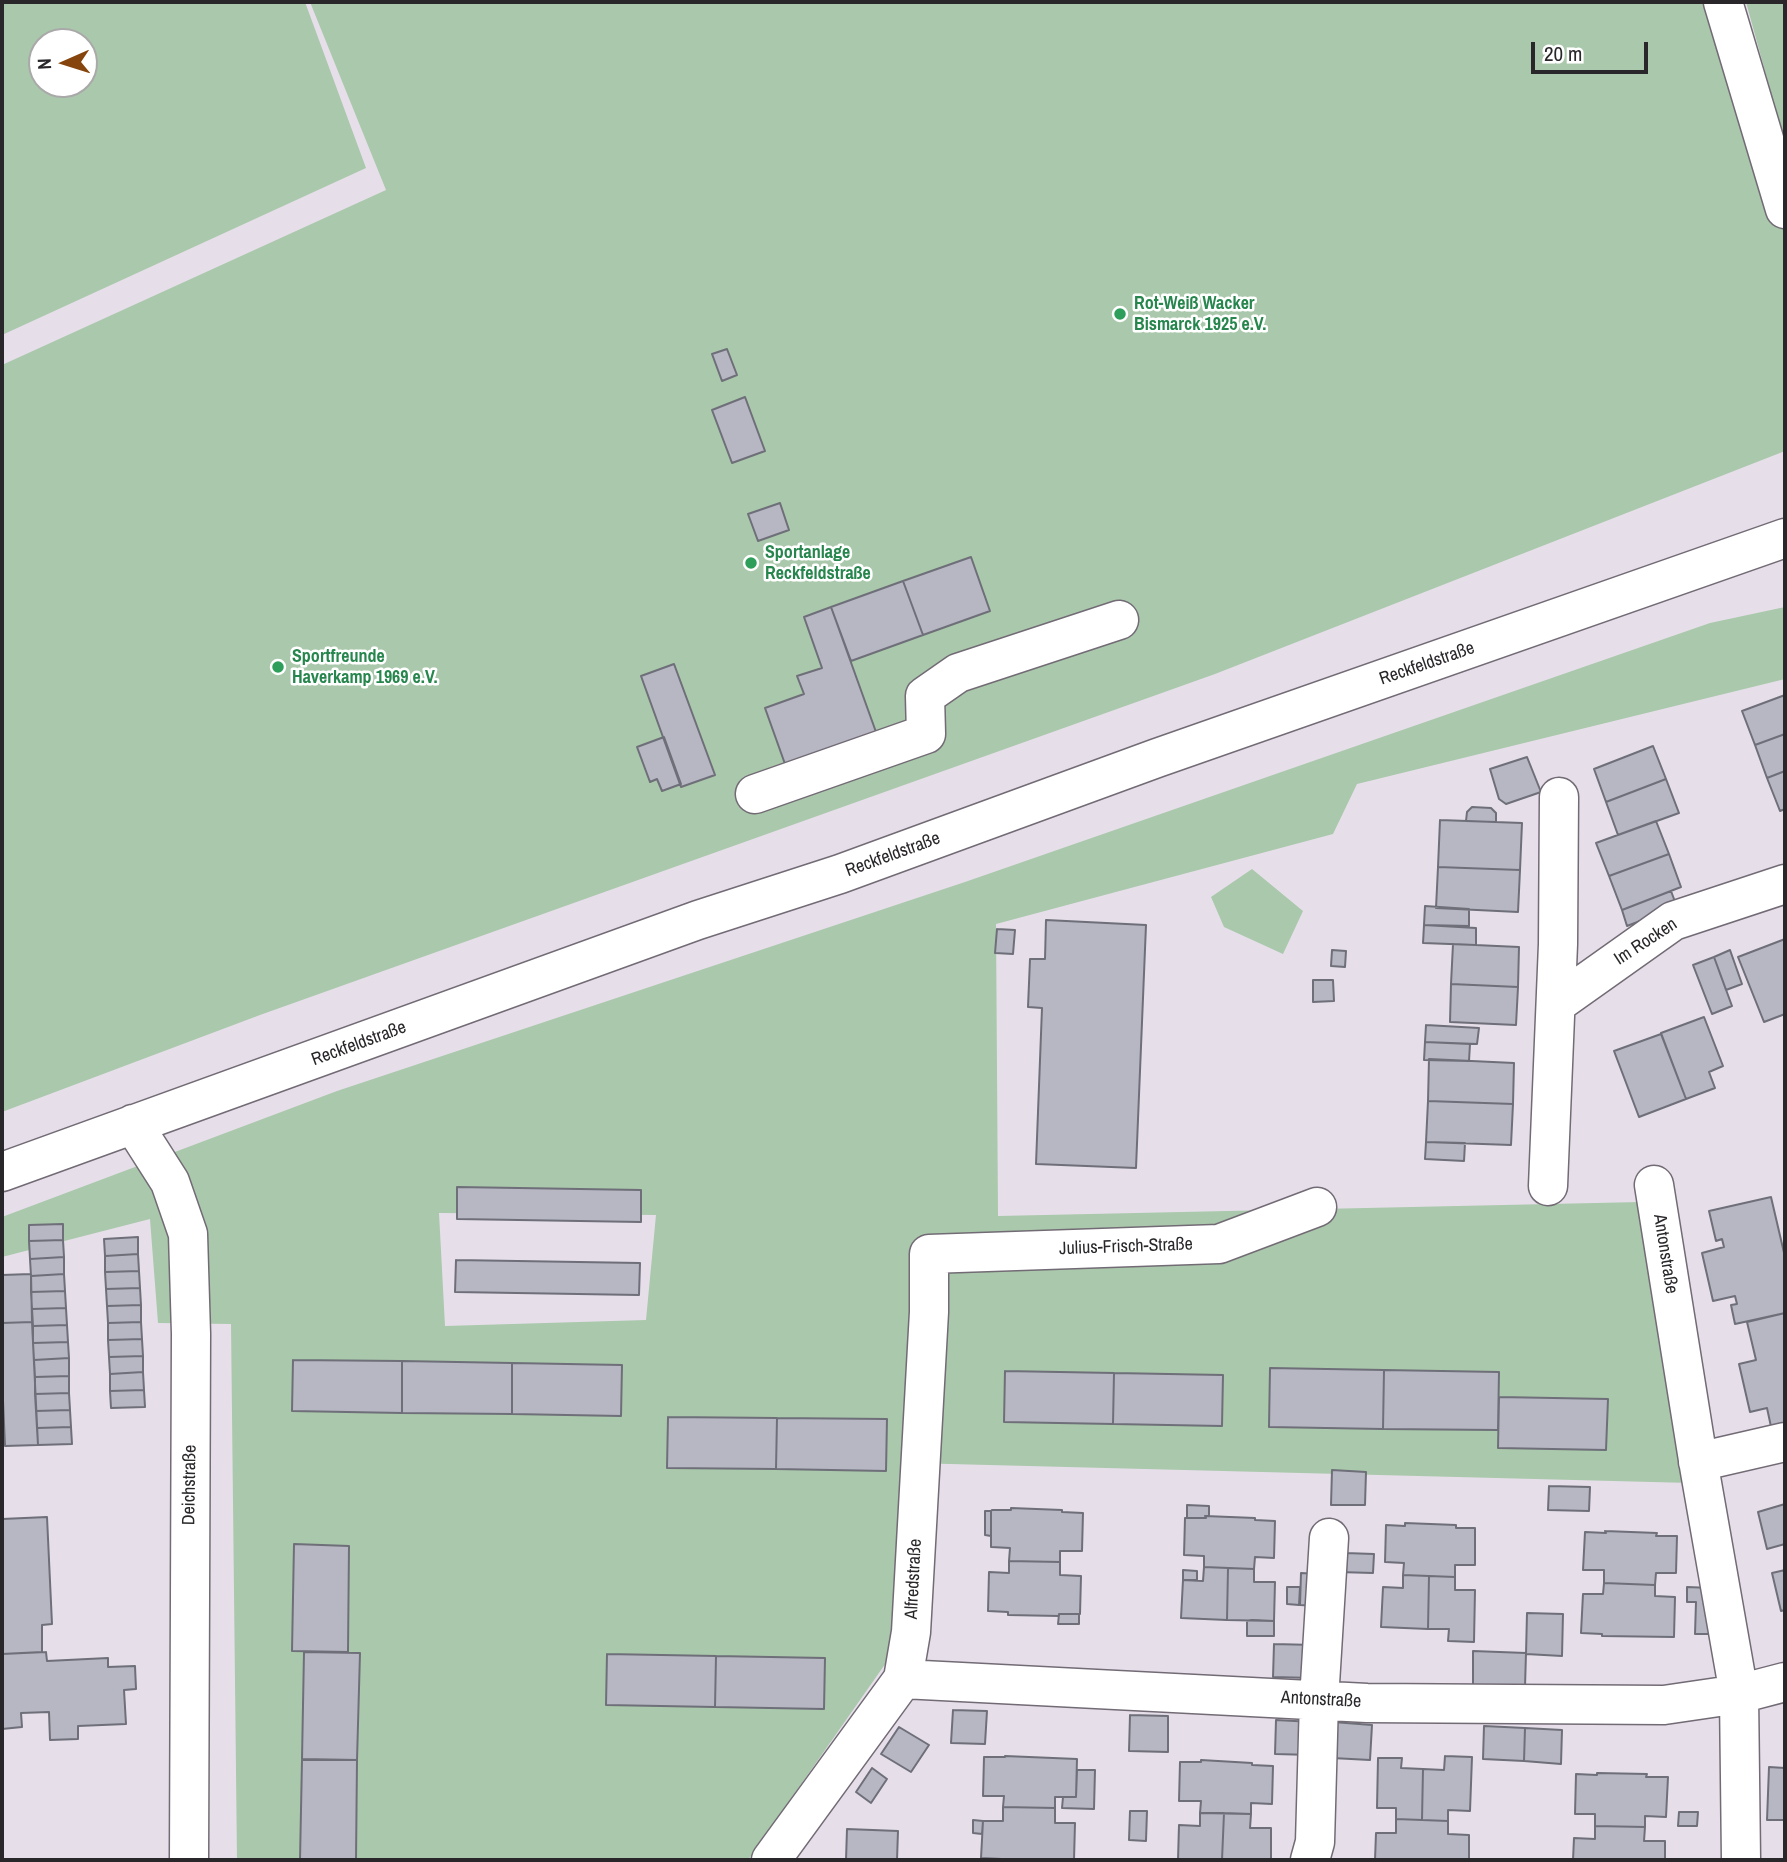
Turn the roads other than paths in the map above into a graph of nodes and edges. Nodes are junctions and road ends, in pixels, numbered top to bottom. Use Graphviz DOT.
graph roads {
  1 [pos="1723,2"];
  2 [pos="1785,209"];
  3 [pos="1785,538"];
  4 [pos="1119,620"];
  5 [pos="755,794"];
  6 [pos="1559,797"];
  7 [pos="1785,884"];
  8 [pos="1556,1004"];
  9 [pos="134,1124"];
  10 [pos="2,1172"];
  11 [pos="1654,1185"];
  12 [pos="1548,1186"];
  13 [pos="1317,1207"];
  14 [pos="929,1254"];
  15 [pos="1785,1442"];
  16 [pos="1698,1462"];
  17 [pos="1329,1538"];
  18 [pos="903,1679"];
  19 [pos="1785,1682"];
  20 [pos="1739,1694"];
  21 [pos="1320,1700"];
  22 [pos="189,1860"];
  23 [pos="771,1860"];
  24 [pos="1310,1860"];
  25 [pos="1741,1860"];
  1 -- 2 [label="street"];
  3 -- 9 [label="street, Reckfeldstraße"];
  4 -- 5 [label="street"];
  6 -- 8 [label="street"];
  7 -- 8 [label="street, Im Rocken"];
  8 -- 12 [label="street"];
  9 -- 10 [label="street, Reckfeldstraße"];
  9 -- 22 [label="street, Deichstraße"];
  11 -- 16 [label="street, Antonstraße"];
  13 -- 14 [label="street, Julius-Frisch-Straße"];
  14 -- 18 [label="street, Alfredstraße"];
  15 -- 16 [label="street"];
  16 -- 20 [label="street, Antonstraße"];
  17 -- 21 [label="street"];
  18 -- 21 [label="street, Antonstraße"];
  18 -- 23 [label="street, Alfredstraße"];
  19 -- 20 [label="street, Antonstraße"];
  20 -- 21 [label="street, Antonstraße"];
  20 -- 25 [label="street, Antonstraße"];
  21 -- 24 [label="street"];
}
